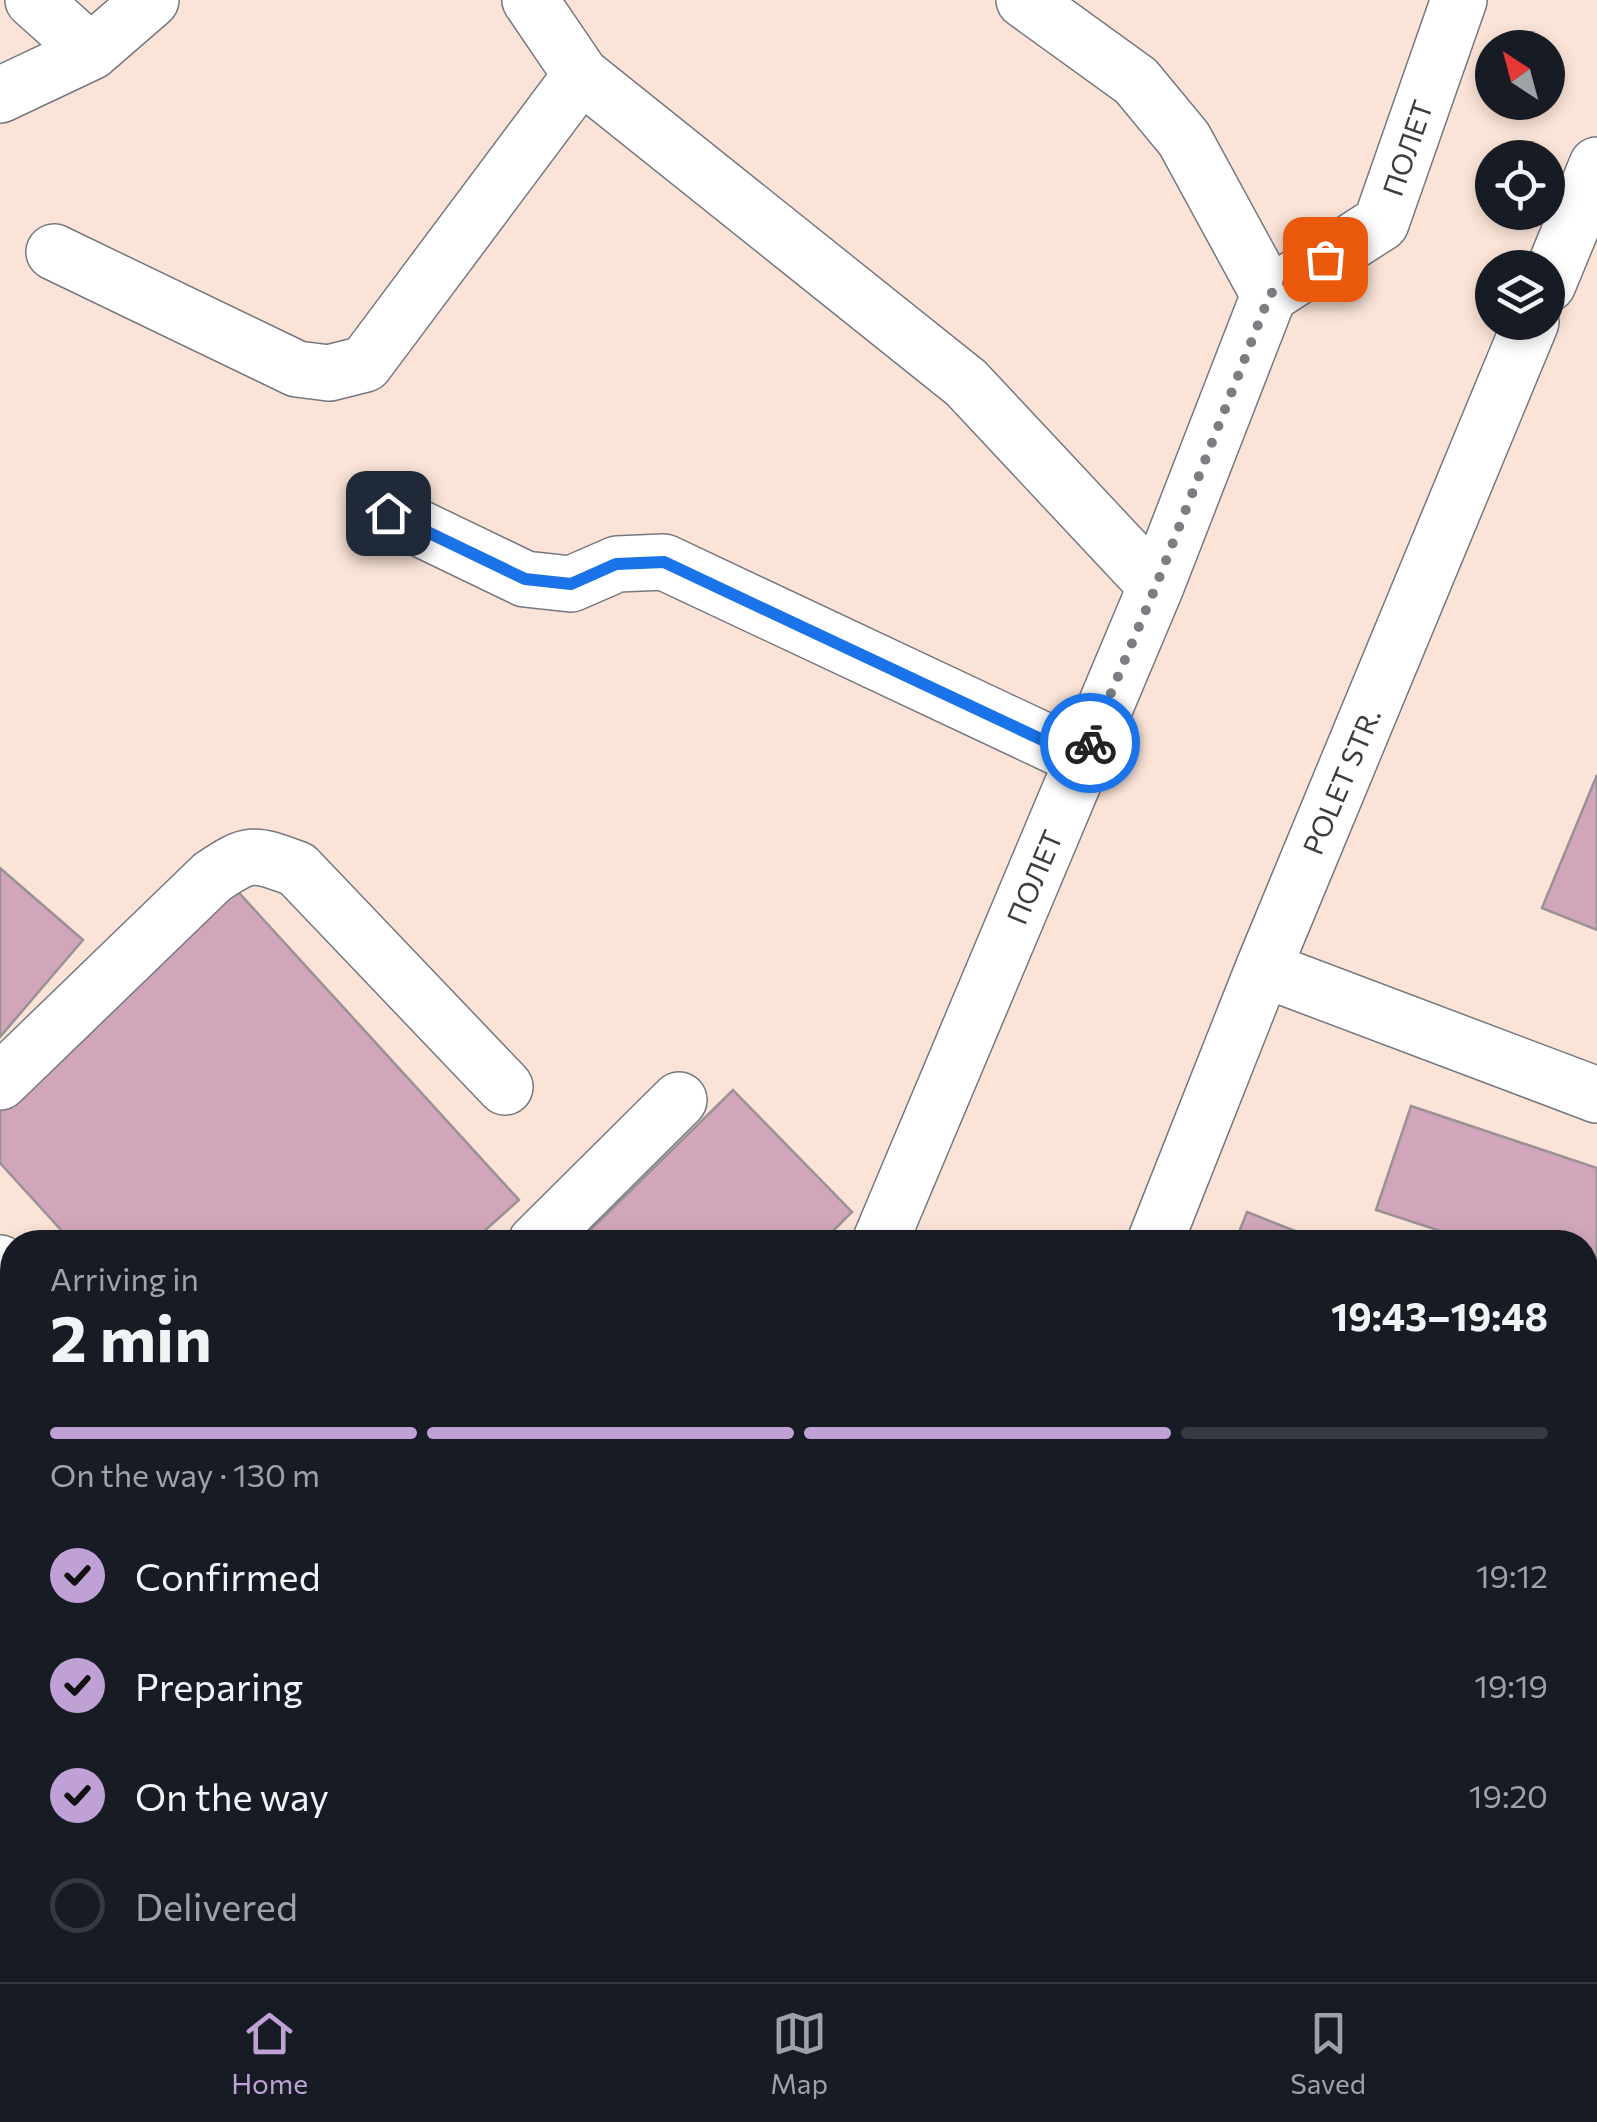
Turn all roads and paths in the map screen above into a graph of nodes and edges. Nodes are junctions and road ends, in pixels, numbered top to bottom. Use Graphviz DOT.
graph roads {
  1 [pos="32,0"];
  2 [pos="151,0"];
  3 [pos="530,0"];
  4 [pos="1024,0"];
  5 [pos="1459,0"];
  6 [pos="91,52"];
  7 [pos="581,75"];
  8 [pos="0,95"];
  9 [pos="1597,164"];
  10 [pos="1562,250"];
  11 [pos="54,252"];
  12 [pos="1270,294"];
  13 [pos="1525,340"];
  14 [pos="388,513"];
  15 [pos="1156,586"];
  16 [pos="1083,759"];
  17 [pos="1263,969"];
  18 [pos="0,1082"];
  19 [pos="505,1087"];
  20 [pos="1597,1094"];
  21 [pos="679,1100"];
  22 [pos="548,1230"];
  23 [pos="885,1230"];
  24 [pos="1160,1230"];
  1 -- 6 [label="street"];
  2 -- 6 [label="street"];
  3 -- 7 [label="street"];
  4 -- 12 [label="street"];
  5 -- 12 [label="street, ПОЛЕТ"];
  6 -- 8 [label="street"];
  7 -- 11 [label="street"];
  7 -- 15 [label="street"];
  9 -- 10 [label="street"];
  12 -- 15 [label="street, ПОЛЕТ"];
  13 -- 17 [label="street, POLET STR."];
  14 -- 16 [label="street"];
  15 -- 16 [label="street, ПОЛЕТ"];
  16 -- 23 [label="street, ПОЛЕТ"];
  17 -- 20 [label="street"];
  17 -- 24 [label="street, POLET STR."];
  18 -- 19 [label="street"];
  21 -- 22 [label="street"];
}
